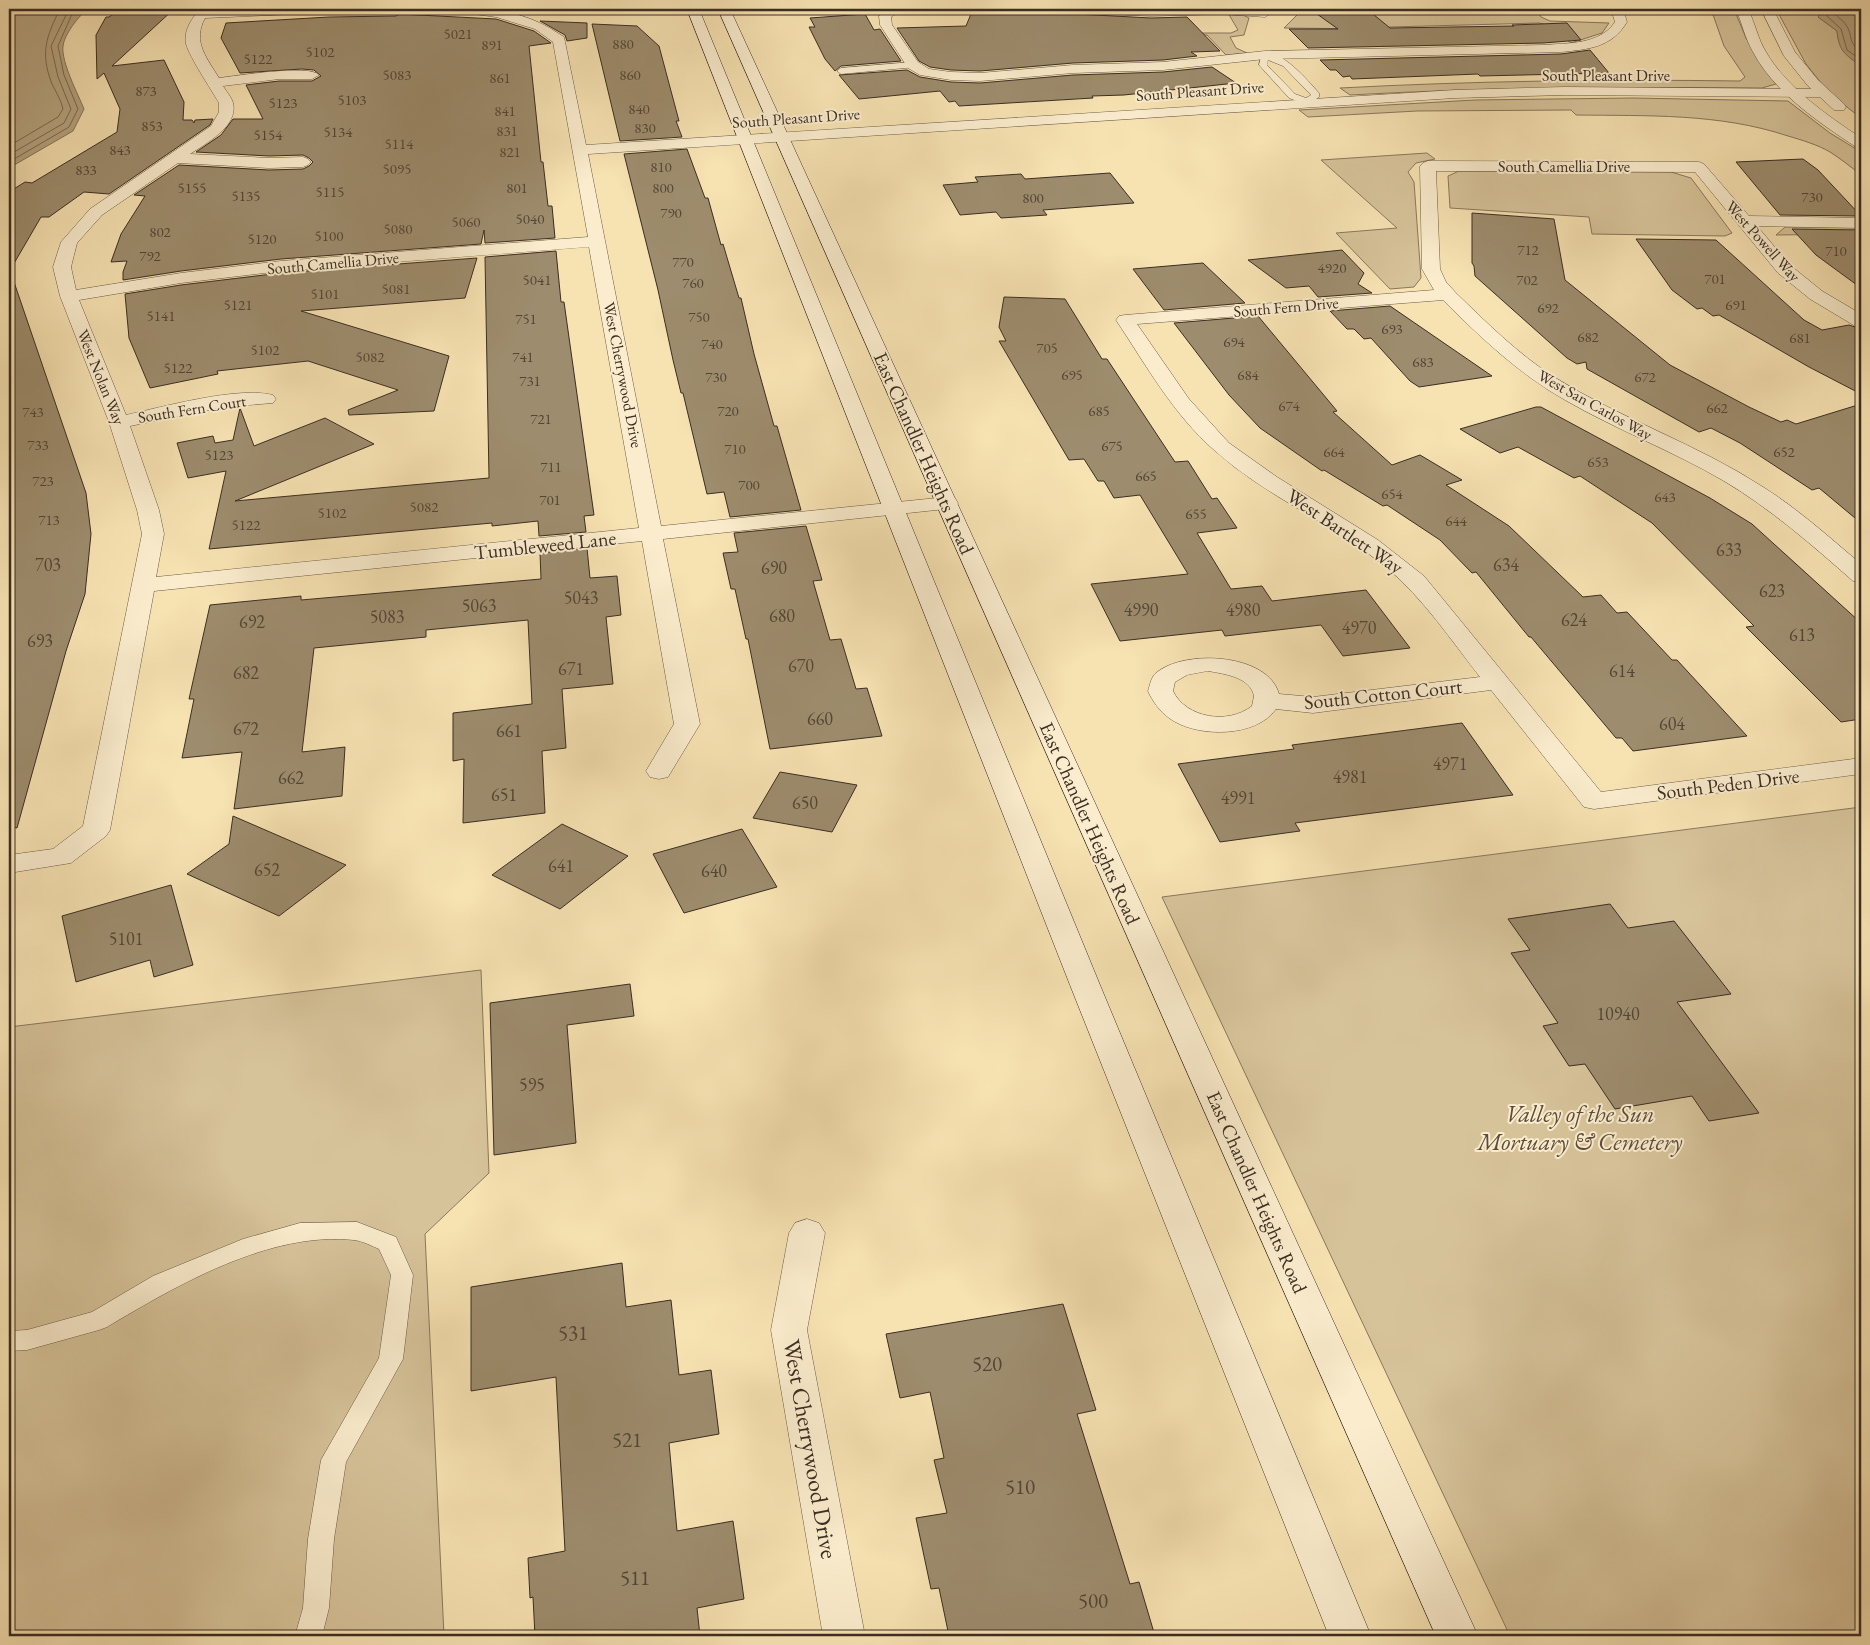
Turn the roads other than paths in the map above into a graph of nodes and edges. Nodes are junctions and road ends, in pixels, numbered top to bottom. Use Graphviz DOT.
graph roads {
  1 [pos="317,9"];
  2 [pos="464,9"];
  3 [pos="692,9"];
  4 [pos="724,9"];
  5 [pos="1083,9"];
  6 [pos="1617,9"];
  7 [pos="1742,9"];
  8 [pos="1767,9"];
  9 [pos="504,11"];
  10 [pos="812,11"];
  11 [pos="894,11"];
  12 [pos="204,12"];
  13 [pos="1266,15"];
  14 [pos="1261,50"];
  15 [pos="913,65"];
  16 [pos="841,70"];
  17 [pos="1292,70"];
  18 [pos="1269,71"];
  19 [pos="312,75"];
  20 [pos="216,83"];
  21 [pos="1795,93"];
  22 [pos="1823,93"];
  23 [pos="1307,102"];
  24 [pos="1851,117"];
  25 [pos="782,136"];
  26 [pos="745,139"];
  27 [pos="1861,144"];
  28 [pos="580,150"];
  29 [pos="177,158"];
  30 [pos="303,162"];
  31 [pos="1428,166"];
  32 [pos="1699,167"];
  33 [pos="1744,221"];
  34 [pos="1861,223"];
  35 [pos="598,241"];
  36 [pos="1447,294"];
  37 [pos="69,296"];
  38 [pos="1125,320"];
  39 [pos="1861,322"];
  40 [pos="266,399"];
  41 [pos="119,422"];
  42 [pos="947,503"];
  43 [pos="895,509"];
  44 [pos="653,534"];
  45 [pos="1861,576"];
  46 [pos="144,585"];
  47 [pos="1498,682"];
  48 [pos="1267,700"];
  49 [pos="1861,766"];
  50 [pos="659,771"];
  51 [pos="1594,801"];
  52 [pos="9,864"];
  53 [pos="807,1233"];
  54 [pos="9,1341"];
  55 [pos="308,1636"];
  56 [pos="844,1636"];
  57 [pos="1350,1636"];
  58 [pos="1458,1636"];
  1 -- 12 [label="street"];
  2 -- 9 [label="street, West Cherrywood Drive"];
  3 -- 26 [label="street"];
  4 -- 25 [label="street, East Chandler Heights Road"];
  5 -- 13 [label="street"];
  6 -- 14 [label="street"];
  7 -- 21 [label="street"];
  8 -- 22 [label="street"];
  9 -- 28 [label="street, West Cherrywood Drive"];
  10 -- 11 [label="lane"];
  11 -- 15 [label="street"];
  12 -- 20 [label="street, West Nolan Way"];
  14 -- 15 [label="street"];
  14 -- 17 [label="lane"];
  14 -- 18 [label="lane"];
  15 -- 16 [label="lane"];
  17 -- 18 [label="lane"];
  17 -- 23 [label="lane"];
  18 -- 23 [label="lane"];
  19 -- 20 [label="street"];
  20 -- 29 [label="street, West Nolan Way"];
  21 -- 22 [label="street, South Pleasant Drive"];
  21 -- 23 [label="street, South Pleasant Drive"];
  21 -- 27 [label="street"];
  22 -- 24 [label="street"];
  23 -- 25 [label="street, South Pleasant Drive"];
  25 -- 26 [label="street, South Pleasant Drive"];
  25 -- 42 [label="street, East Chandler Heights Road"];
  26 -- 28 [label="street, South Pleasant Drive"];
  26 -- 43 [label="street"];
  28 -- 35 [label="street, West Cherrywood Drive"];
  29 -- 30 [label="street"];
  29 -- 37 [label="street, West Nolan Way"];
  31 -- 32 [label="street, South Camellia Drive"];
  31 -- 36 [label="street, West San Carlos Way"];
  32 -- 33 [label="street, West Powell Way"];
  33 -- 34 [label="street"];
  33 -- 39 [label="street, West Powell Way"];
  35 -- 37 [label="street, South Camellia Drive"];
  35 -- 44 [label="street, West Cherrywood Drive"];
  36 -- 38 [label="street, South Fern Drive"];
  36 -- 45 [label="street, West San Carlos Way"];
  37 -- 41 [label="street, West Nolan Way"];
  38 -- 47 [label="street, West Bartlett Way"];
  40 -- 41 [label="street, South Fern Court"];
  41 -- 46 [label="street, West Nolan Way"];
  42 -- 43 [label="street, Tumbleweed Lane"];
  42 -- 58 [label="street, East Chandler Heights Road"];
  43 -- 44 [label="street, Tumbleweed Lane"];
  43 -- 57 [label="street"];
  44 -- 46 [label="street, Tumbleweed Lane"];
  44 -- 50 [label="street, West Cherrywood Drive"];
  46 -- 52 [label="street, West Nolan Way"];
  47 -- 48 [label="street, South Cotton Court"];
  47 -- 51 [label="street, West Bartlett Way"];
  49 -- 51 [label="street, South Peden Drive"];
  53 -- 56 [label="street, West Cherrywood Drive"];
  54 -- 55 [label="lane"];
}
